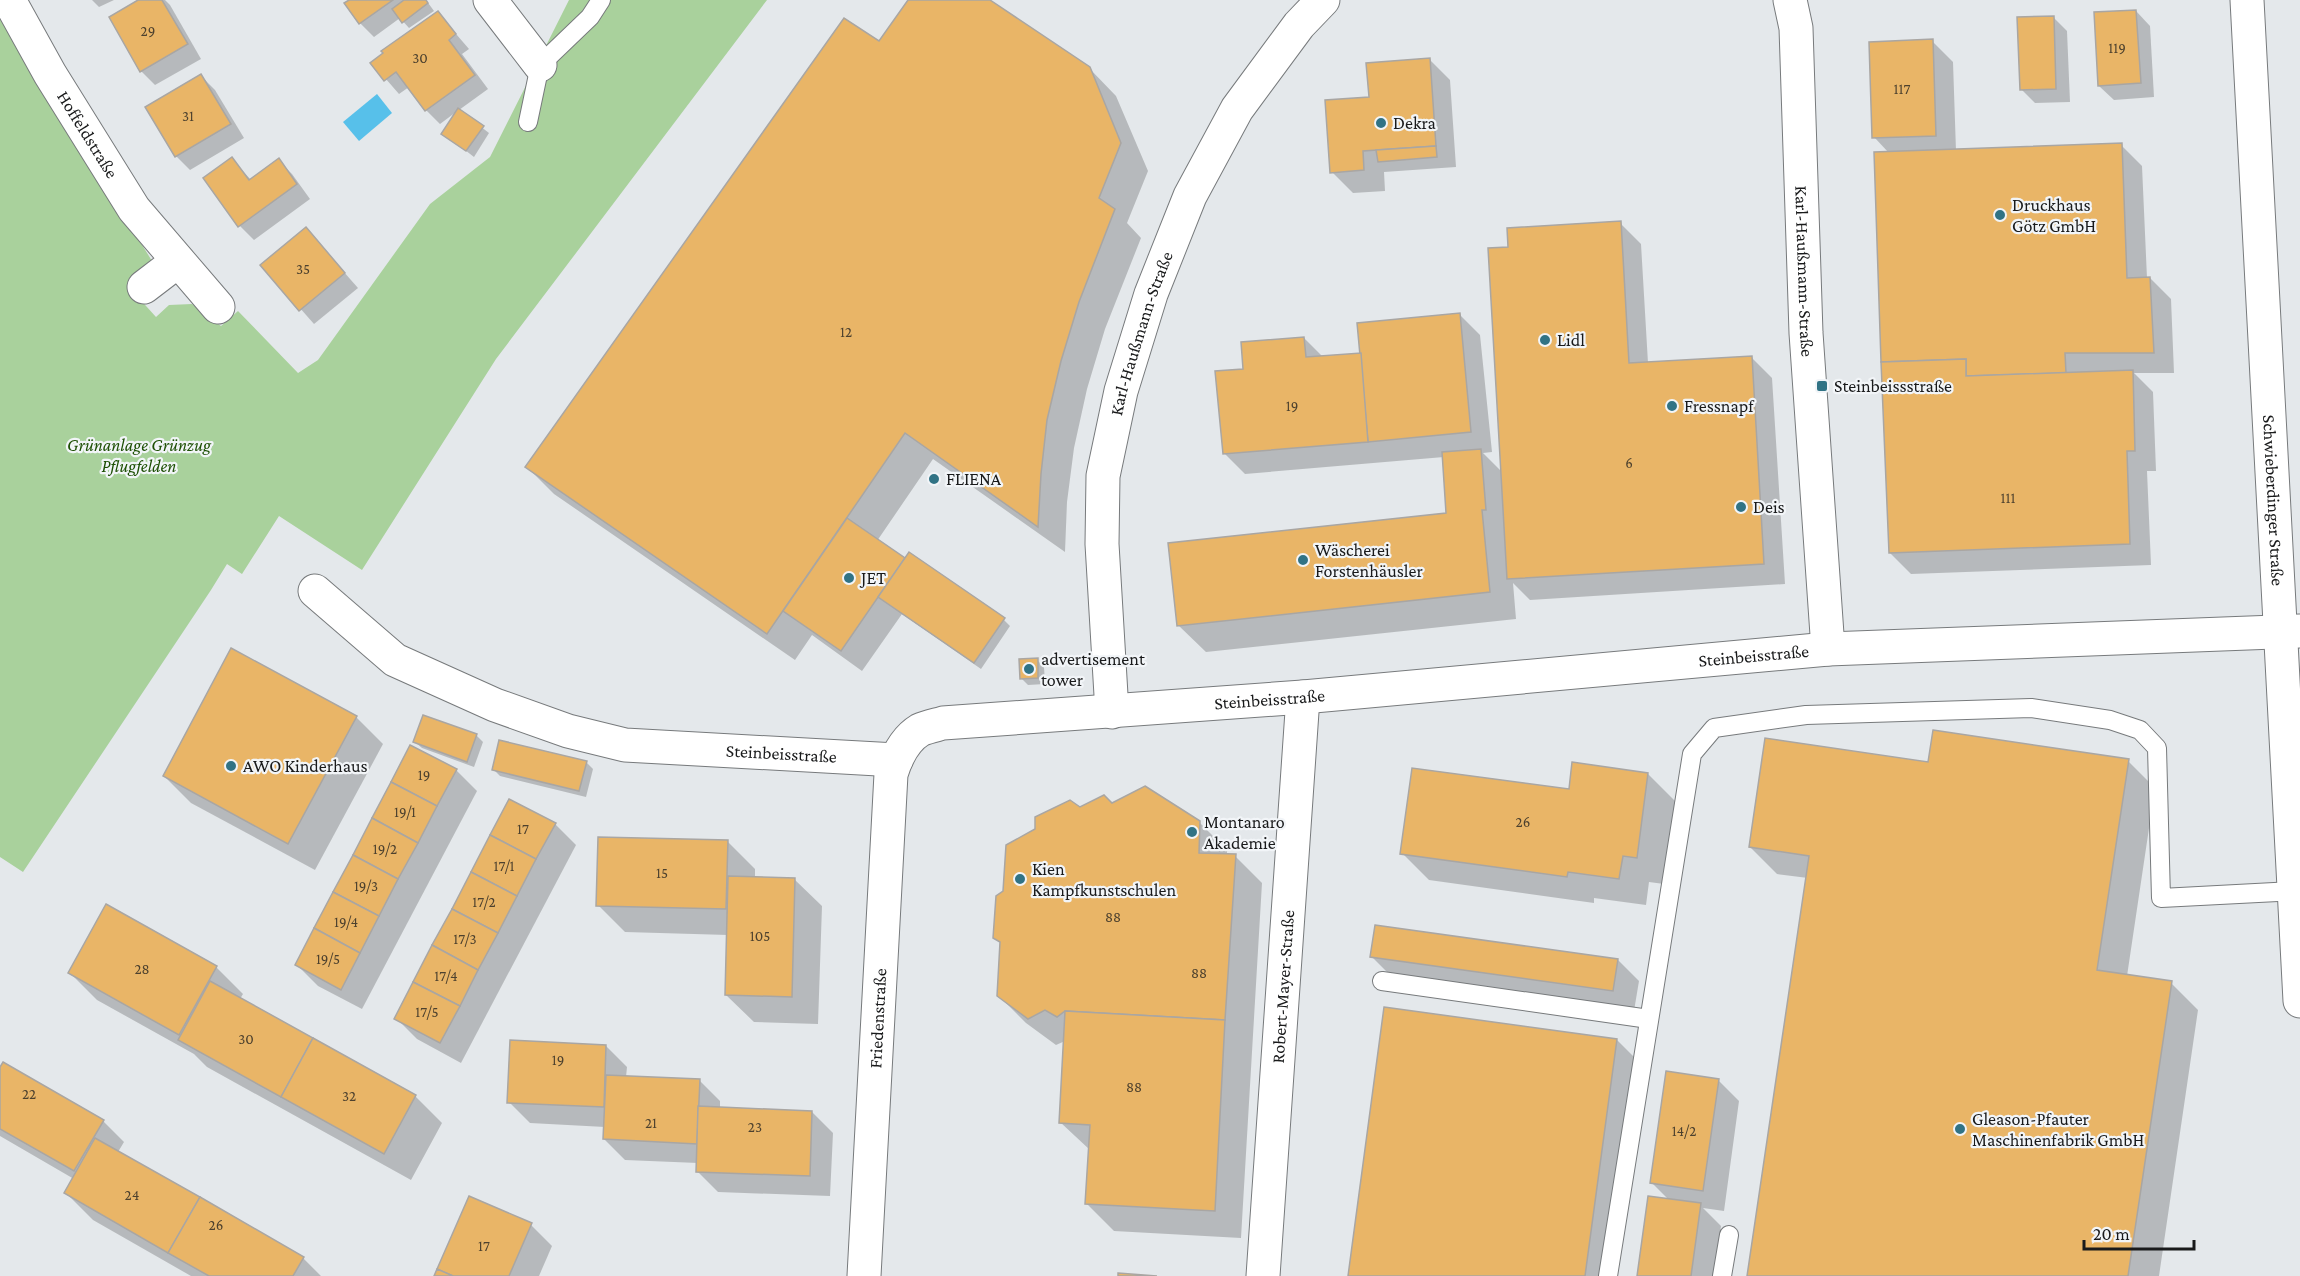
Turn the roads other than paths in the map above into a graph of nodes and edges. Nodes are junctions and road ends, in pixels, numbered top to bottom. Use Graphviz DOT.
graph roads {
  1 [pos="9,0"];
  2 [pos="490,0"];
  3 [pos="602,0"];
  4 [pos="1323,0"];
  5 [pos="1790,0"];
  6 [pos="2247,0"];
  7 [pos="540,65"];
  8 [pos="528,122"];
  9 [pos="178,261"];
  10 [pos="144,288"];
  11 [pos="218,307"];
  12 [pos="315,591"];
  13 [pos="2290,632"];
  14 [pos="1828,649"];
  15 [pos="1303,697"];
  16 [pos="1112,712"];
  17 [pos="896,760"];
  18 [pos="2295,891"];
  19 [pos="1382,981"];
  20 [pos="2300,1001"];
  21 [pos="1649,1019"];
  22 [pos="1729,1234"];
  23 [pos="864,1276"];
  24 [pos="1263,1276"];
  25 [pos="1608,1276"];
  26 [pos="1722,1276"];
  1 -- 9 [label="street, Hoffeldstraße"];
  2 -- 7 [label="street"];
  3 -- 7 [label="lane"];
  4 -- 16 [label="street, Karl-Haußmann-Straße"];
  5 -- 14 [label="street, Karl-Haußmann-Straße"];
  6 -- 13 [label="street, Schwieberdinger Straße"];
  7 -- 8 [label="lane"];
  9 -- 10 [label="street"];
  9 -- 11 [label="street, Hoffeldstraße"];
  12 -- 17 [label="street, Steinbeisstraße"];
  13 -- 14 [label="street, Steinbeisstraße"];
  13 -- 18 [label="street, Schwieberdinger Straße"];
  14 -- 15 [label="street, Steinbeisstraße"];
  15 -- 16 [label="street, Steinbeisstraße"];
  15 -- 24 [label="street, Robert-Mayer-Straße"];
  16 -- 17 [label="street, Steinbeisstraße"];
  17 -- 23 [label="street, Friedenstraße"];
  18 -- 20 [label="street, Schwieberdinger Straße"];
  18 -- 21 [label="lane"];
  19 -- 21 [label="lane"];
  21 -- 25 [label="lane"];
  22 -- 26 [label="lane"];
}
